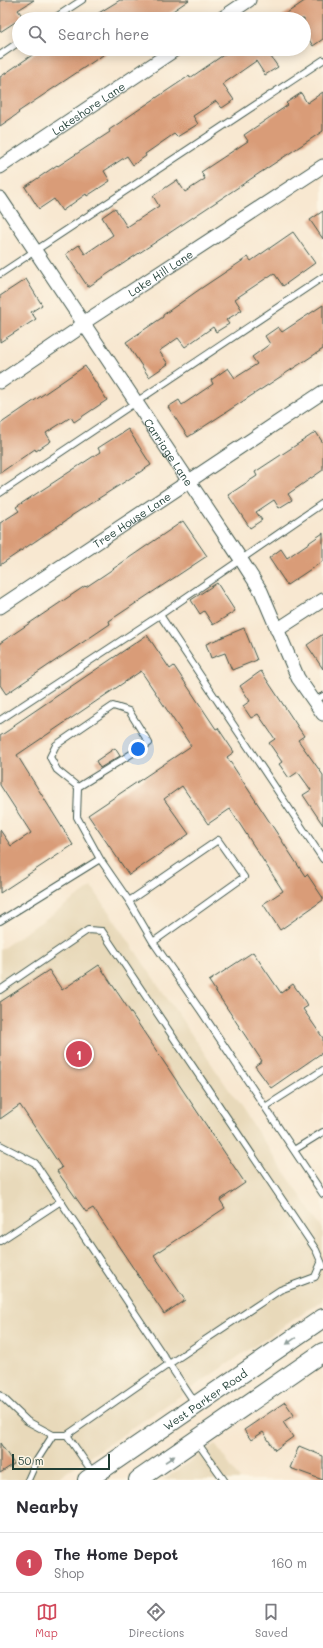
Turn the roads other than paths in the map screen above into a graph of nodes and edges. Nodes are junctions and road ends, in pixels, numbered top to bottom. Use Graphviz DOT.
graph roads {
  1 [pos="82,0"];
  2 [pos="249,0"];
  3 [pos="64,12"];
  4 [pos="231,12"];
  5 [pos="12,47"];
  6 [pos="0,55"];
  7 [pos="166,56"];
  8 [pos="323,60"];
  9 [pos="323,166"];
  10 [pos="0,167"];
  11 [pos="0,198"];
  12 [pos="35,251"];
  13 [pos="0,274"];
  14 [pos="323,277"];
  15 [pos="83,323"];
  16 [pos="0,382"];
  17 [pos="323,392"];
  18 [pos="136,402"];
  19 [pos="190,482"];
  20 [pos="0,493"];
  21 [pos="323,503"];
  22 [pos="240,558"];
  23 [pos="323,600"];
  24 [pos="0,608"];
  25 [pos="160,615"];
  26 [pos="277,630"];
  27 [pos="319,698"];
  28 [pos="323,714"];
  29 [pos="0,720"];
  30 [pos="78,787"];
  31 [pos="100,859"];
  32 [pos="323,859"];
  33 [pos="129,901"];
  34 [pos="0,921"];
  35 [pos="153,942"];
  36 [pos="0,990"];
  37 [pos="323,1070"];
  38 [pos="265,1107"];
  39 [pos="323,1132"];
  40 [pos="0,1145"];
  41 [pos="294,1150"];
  42 [pos="323,1194"];
  43 [pos="61,1201"];
  44 [pos="0,1241"];
  45 [pos="322,1264"];
  46 [pos="323,1318"];
  47 [pos="323,1352"];
  48 [pos="169,1364"];
  49 [pos="0,1395"];
  50 [pos="197,1406"];
  51 [pos="67,1434"];
  52 [pos="52,1435"];
  53 [pos="196,1441"];
  54 [pos="94,1478"];
  55 [pos="28,1480"];
  56 [pos="138,1480"];
  57 [pos="224,1480"];
  1 -- 3 [label="lane"];
  2 -- 4 [label="street"];
  5 -- 6 [label="lane"];
  7 -- 10 [label="street, Lakeshore Lane"];
  8 -- 12 [label="lane"];
  9 -- 15 [label="street, Lake Hill Lane"];
  11 -- 12 [label="street, Carriage Lane"];
  12 -- 13 [label="lane"];
  12 -- 15 [label="street, Carriage Lane"];
  14 -- 18 [label="lane"];
  15 -- 16 [label="street, Lake Hill Lane"];
  15 -- 18 [label="street, Carriage Lane"];
  17 -- 19 [label="street, Tree House Lane"];
  18 -- 19 [label="street, Carriage Lane"];
  18 -- 20 [label="lane"];
  19 -- 22 [label="street, Carriage Lane"];
  19 -- 24 [label="street, Tree House Lane"];
  21 -- 22 [label="lane"];
  22 -- 25 [label="lane"];
  22 -- 26 [label="street, Carriage Lane"];
  23 -- 26 [label="street"];
  25 -- 29 [label="lane"];
  25 -- 32 [label="lane"];
  26 -- 27 [label="street, Carriage Lane"];
  27 -- 28 [label="street, Carriage Lane"];
  30 -- 30 [label="lane"];
  30 -- 31 [label="lane"];
  31 -- 33 [label="lane"];
  31 -- 34 [label="lane"];
  33 -- 35 [label="lane"];
  33 -- 35 [label="lane"];
  35 -- 38 [label="lane"];
  36 -- 45 [label="lane"];
  37 -- 38 [label="lane"];
  38 -- 41 [label="lane"];
  39 -- 41 [label="lane"];
  40 -- 43 [label="lane"];
  41 -- 42 [label="lane"];
  43 -- 44 [label="lane"];
  43 -- 48 [label="lane"];
  45 -- 48 [label="lane"];
  46 -- 50 [label="main road, West Parker Road, one-way"];
  47 -- 53 [label="main road"];
  48 -- 50 [label="lane"];
  48 -- 51 [label="lane"];
  49 -- 52 [label="lane"];
  50 -- 54 [label="main road, West Parker Road"];
  51 -- 52 [label="lane"];
  51 -- 54 [label="lane"];
  52 -- 55 [label="lane"];
  56 -- 53 [label="main road, one-way"];
  53 -- 57 [label="lane"];
}
